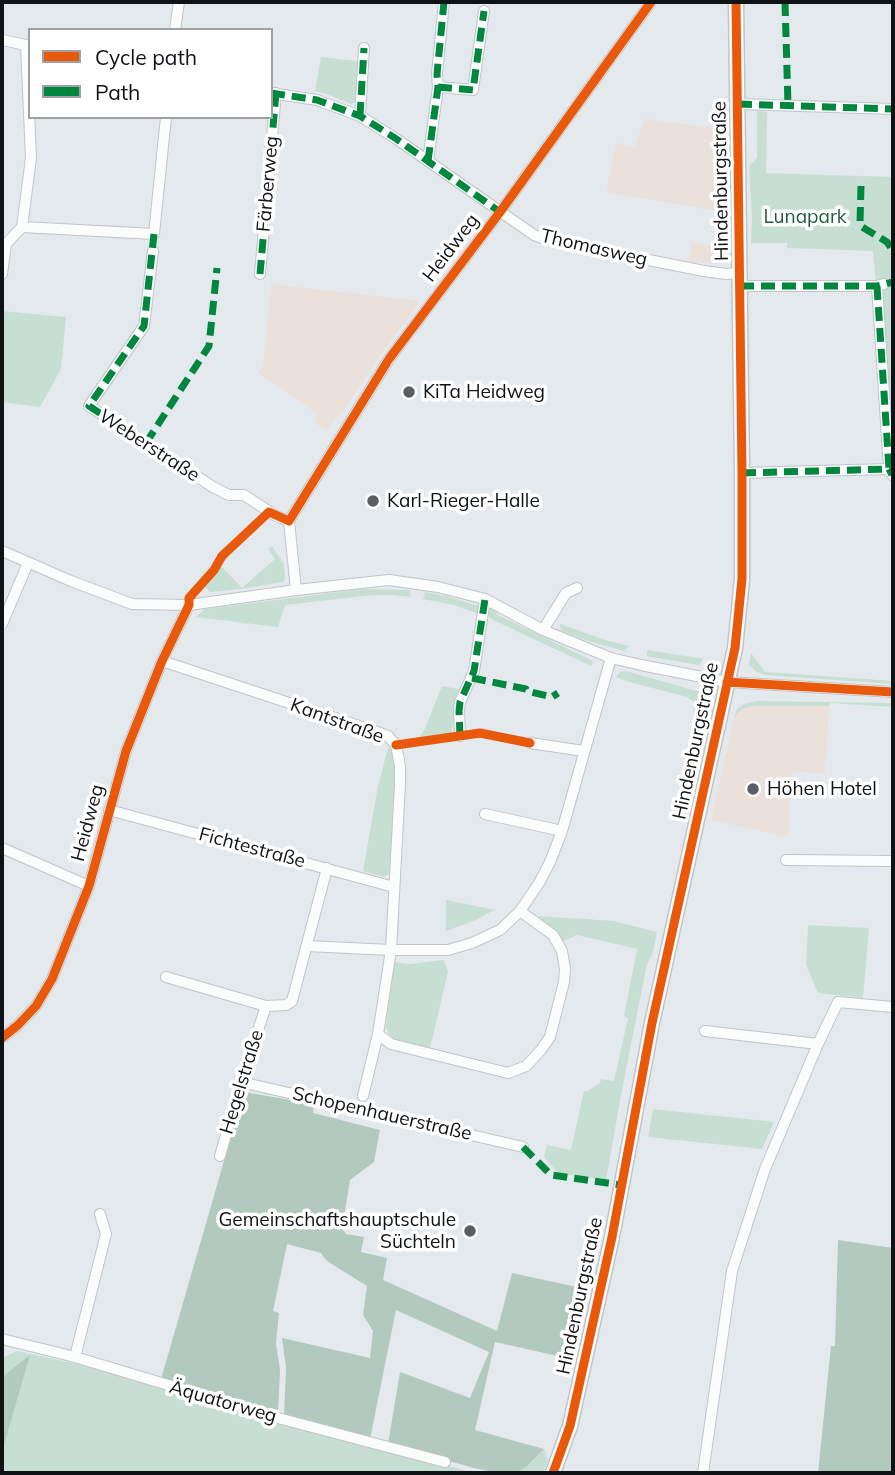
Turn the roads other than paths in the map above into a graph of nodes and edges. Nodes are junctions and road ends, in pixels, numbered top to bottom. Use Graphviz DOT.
graph roads {
  1 [pos="178,2"];
  2 [pos="444,2"];
  3 [pos="651,2"];
  4 [pos="736,2"];
  5 [pos="484,11"];
  6 [pos="175,28"];
  7 [pos="2,40"];
  8 [pos="364,48"];
  9 [pos="438,87"];
  10 [pos="28,90"];
  11 [pos="274,93"];
  12 [pos="738,104"];
  13 [pos="893,109"];
  14 [pos="360,116"];
  15 [pos="29,119"];
  16 [pos="166,119"];
  17 [pos="272,119"];
  18 [pos="428,161"];
  19 [pos="500,212"];
  20 [pos="22,227"];
  21 [pos="4,244"];
  22 [pos="153,251"];
  23 [pos="2,274"];
  24 [pos="260,274"];
  25 [pos="740,279"];
  26 [pos="892,471"];
  27 [pos="742,472"];
  28 [pos="289,521"];
  29 [pos="2,551"];
  30 [pos="28,562"];
  31 [pos="577,588"];
  32 [pos="296,590"];
  33 [pos="485,599"];
  34 [pos="189,606"];
  35 [pos="2,624"];
  36 [pos="543,630"];
  37 [pos="611,658"];
  38 [pos="162,661"];
  39 [pos="727,682"];
  40 [pos="893,692"];
  41 [pos="460,736"];
  42 [pos="530,743"];
  43 [pos="584,751"];
  44 [pos="109,810"];
  45 [pos="485,814"];
  46 [pos="562,831"];
  47 [pos="2,848"];
  48 [pos="786,860"];
  49 [pos="893,861"];
  50 [pos="327,868"];
  51 [pos="89,886"];
  52 [pos="394,887"];
  53 [pos="520,911"];
  54 [pos="307,946"];
  55 [pos="391,950"];
  56 [pos="166,977"];
  57 [pos="266,1006"];
  58 [pos="893,1007"];
  59 [pos="705,1031"];
  60 [pos="378,1034"];
  61 [pos="2,1038"];
  62 [pos="818,1044"];
  63 [pos="242,1082"];
  64 [pos="363,1096"];
  65 [pos="523,1147"];
  66 [pos="220,1156"];
  67 [pos="100,1214"];
  68 [pos="2,1339"];
  69 [pos="75,1357"];
  70 [pos="445,1462"];
  71 [pos="553,1473"];
  72 [pos="703,1473"];
  1 -- 6 [label="street"];
  2 -- 9 [label="street"];
  3 -- 19 [label="street, Heidweg"];
  4 -- 12 [label="main road, Hindenburgstraße"];
  5 -- 9 [label="street"];
  7 -- 10 [label="street"];
  8 -- 14 [label="street"];
  9 -- 18 [label="street"];
  11 -- 14 [label="street, Thomasweg"];
  12 -- 13 [label="street"];
  12 -- 25 [label="main road, Hindenburgstraße"];
  14 -- 18 [label="street, Thomasweg"];
  15 -- 20 [label="street"];
  16 -- 20 [label="street"];
  17 -- 24 [label="street, Färberweg"];
  18 -- 19 [label="street, Thomasweg"];
  19 -- 25 [label="street, Thomasweg"];
  19 -- 28 [label="street, Heidweg"];
  20 -- 21 [label="street"];
  21 -- 23 [label="street"];
  22 -- 28 [label="street, Weberstraße"];
  25 -- 26 [label="street, Thomasweg"];
  25 -- 27 [label="main road, Hindenburgstraße"];
  26 -- 27 [label="street"];
  27 -- 39 [label="main road, Hindenburgstraße"];
  28 -- 32 [label="street"];
  29 -- 30 [label="street"];
  30 -- 34 [label="street"];
  30 -- 35 [label="street"];
  31 -- 36 [label="street"];
  32 -- 33 [label="street"];
  32 -- 34 [label="street"];
  33 -- 36 [label="street"];
  33 -- 41 [label="street"];
  34 -- 38 [label="street, Heidweg"];
  36 -- 37 [label="street"];
  37 -- 39 [label="street"];
  37 -- 43 [label="street"];
  38 -- 44 [label="street, Heidweg"];
  38 -- 52 [label="street, Kantstraße"];
  39 -- 40 [label="street"];
  39 -- 71 [label="main road, Hindenburgstraße"];
  42 -- 43 [label="street"];
  43 -- 46 [label="street"];
  44 -- 50 [label="street, Fichtestraße"];
  44 -- 51 [label="street, Heidweg"];
  45 -- 46 [label="street"];
  46 -- 53 [label="street"];
  47 -- 51 [label="street"];
  48 -- 49 [label="street"];
  50 -- 52 [label="street, Fichtestraße"];
  50 -- 54 [label="street, Hegelstraße"];
  51 -- 61 [label="street, Heidweg"];
  52 -- 55 [label="street, Kantstraße"];
  53 -- 55 [label="street"];
  53 -- 60 [label="street"];
  54 -- 55 [label="street"];
  54 -- 57 [label="street, Hegelstraße"];
  55 -- 60 [label="street, Kantstraße"];
  56 -- 57 [label="street"];
  57 -- 63 [label="street, Hegelstraße"];
  58 -- 62 [label="street"];
  59 -- 62 [label="street"];
  60 -- 64 [label="street, Kantstraße"];
  62 -- 72 [label="street"];
  63 -- 65 [label="street, Schopenhauerstraße"];
  63 -- 66 [label="street, Hegelstraße"];
  67 -- 69 [label="street"];
  68 -- 69 [label="street, Äquatorweg"];
  69 -- 70 [label="street, Äquatorweg"];
}
